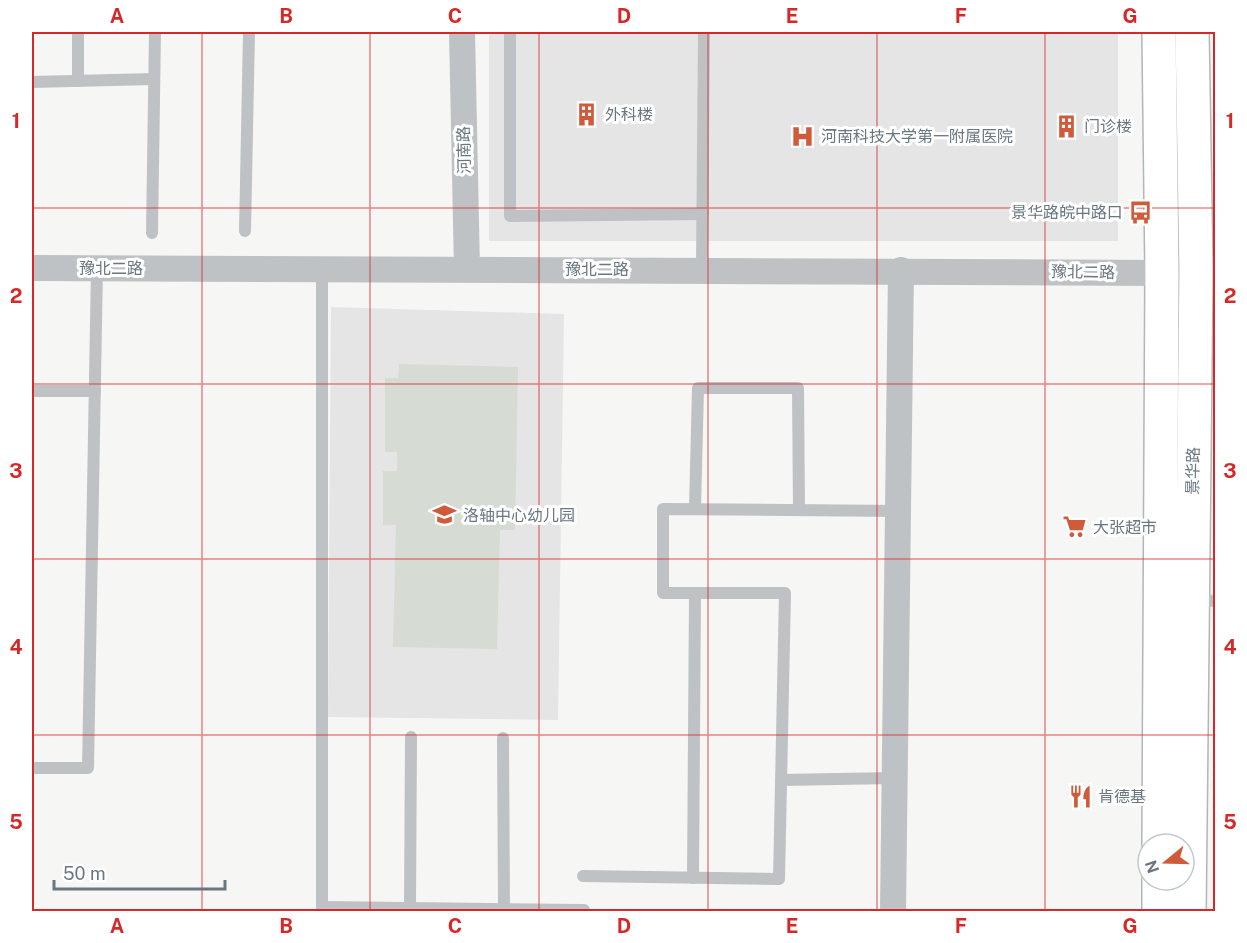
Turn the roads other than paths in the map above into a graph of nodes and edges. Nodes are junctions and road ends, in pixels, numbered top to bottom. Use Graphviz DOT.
graph roads {
  1 [pos="78,32"];
  2 [pos="155,32"];
  3 [pos="249,32"];
  4 [pos="462,32"];
  5 [pos="510,32"];
  6 [pos="704,32"];
  7 [pos="1159,32"];
  8 [pos="1192,32"];
  9 [pos="154,79"];
  10 [pos="78,81"];
  11 [pos="32,82"];
  12 [pos="703,214"];
  13 [pos="245,231"];
  14 [pos="152,233"];
  15 [pos="32,268"];
  16 [pos="97,268"];
  17 [pos="321,269"];
  18 [pos="467,269"];
  19 [pos="702,270"];
  20 [pos="901,270"];
  21 [pos="1162,273"];
  22 [pos="32,391"];
  23 [pos="95,391"];
  24 [pos="695,509"];
  25 [pos="799,510"];
  26 [pos="898,511"];
  27 [pos="695,593"];
  28 [pos="1204,601"];
  29 [pos="411,737"];
  30 [pos="504,738"];
  31 [pos="32,768"];
  32 [pos="894,778"];
  33 [pos="780,780"];
  34 [pos="1160,832"];
  35 [pos="583,876"];
  36 [pos="693,878"];
  37 [pos="1159,892"];
  38 [pos="410,907"];
  39 [pos="504,907"];
  40 [pos="322,909"];
  41 [pos="584,910"];
  42 [pos="893,912"];
  43 [pos="1159,912"];
  44 [pos="1189,912"];
  1 -- 10 [label="lane"];
  2 -- 9 [label="lane"];
  3 -- 13 [label="lane"];
  4 -- 18 [label="street, 河南路"];
  5 -- 12 [label="lane"];
  6 -- 12 [label="lane"];
  7 -- 21 [label="main road, 景华路"];
  8 -- 28 [label="main road, 景华路"];
  9 -- 10 [label="lane"];
  9 -- 14 [label="lane"];
  10 -- 11 [label="lane"];
  12 -- 19 [label="lane"];
  15 -- 16 [label="street, 豫北二路"];
  16 -- 17 [label="street, 豫北二路"];
  16 -- 23 [label="lane"];
  17 -- 18 [label="street, 豫北二路"];
  17 -- 40 [label="lane"];
  18 -- 19 [label="street, 豫北二路"];
  19 -- 20 [label="street, 豫北二路"];
  20 -- 21 [label="street, 豫北二路"];
  20 -- 26 [label="street"];
  21 -- 34 [label="main road, 景华路"];
  22 -- 23 [label="lane"];
  23 -- 31 [label="lane"];
  24 -- 25 [label="lane"];
  24 -- 25 [label="lane"];
  24 -- 27 [label="lane"];
  25 -- 26 [label="lane"];
  26 -- 32 [label="street"];
  27 -- 33 [label="lane"];
  27 -- 36 [label="lane"];
  28 -- 44 [label="main road, 景华路"];
  29 -- 38 [label="lane"];
  30 -- 39 [label="lane"];
  32 -- 33 [label="lane"];
  32 -- 42 [label="street"];
  33 -- 36 [label="lane"];
  35 -- 36 [label="lane"];
  37 -- 43 [label="main road"];
  38 -- 39 [label="lane"];
  38 -- 40 [label="lane"];
  39 -- 41 [label="lane"];
}
